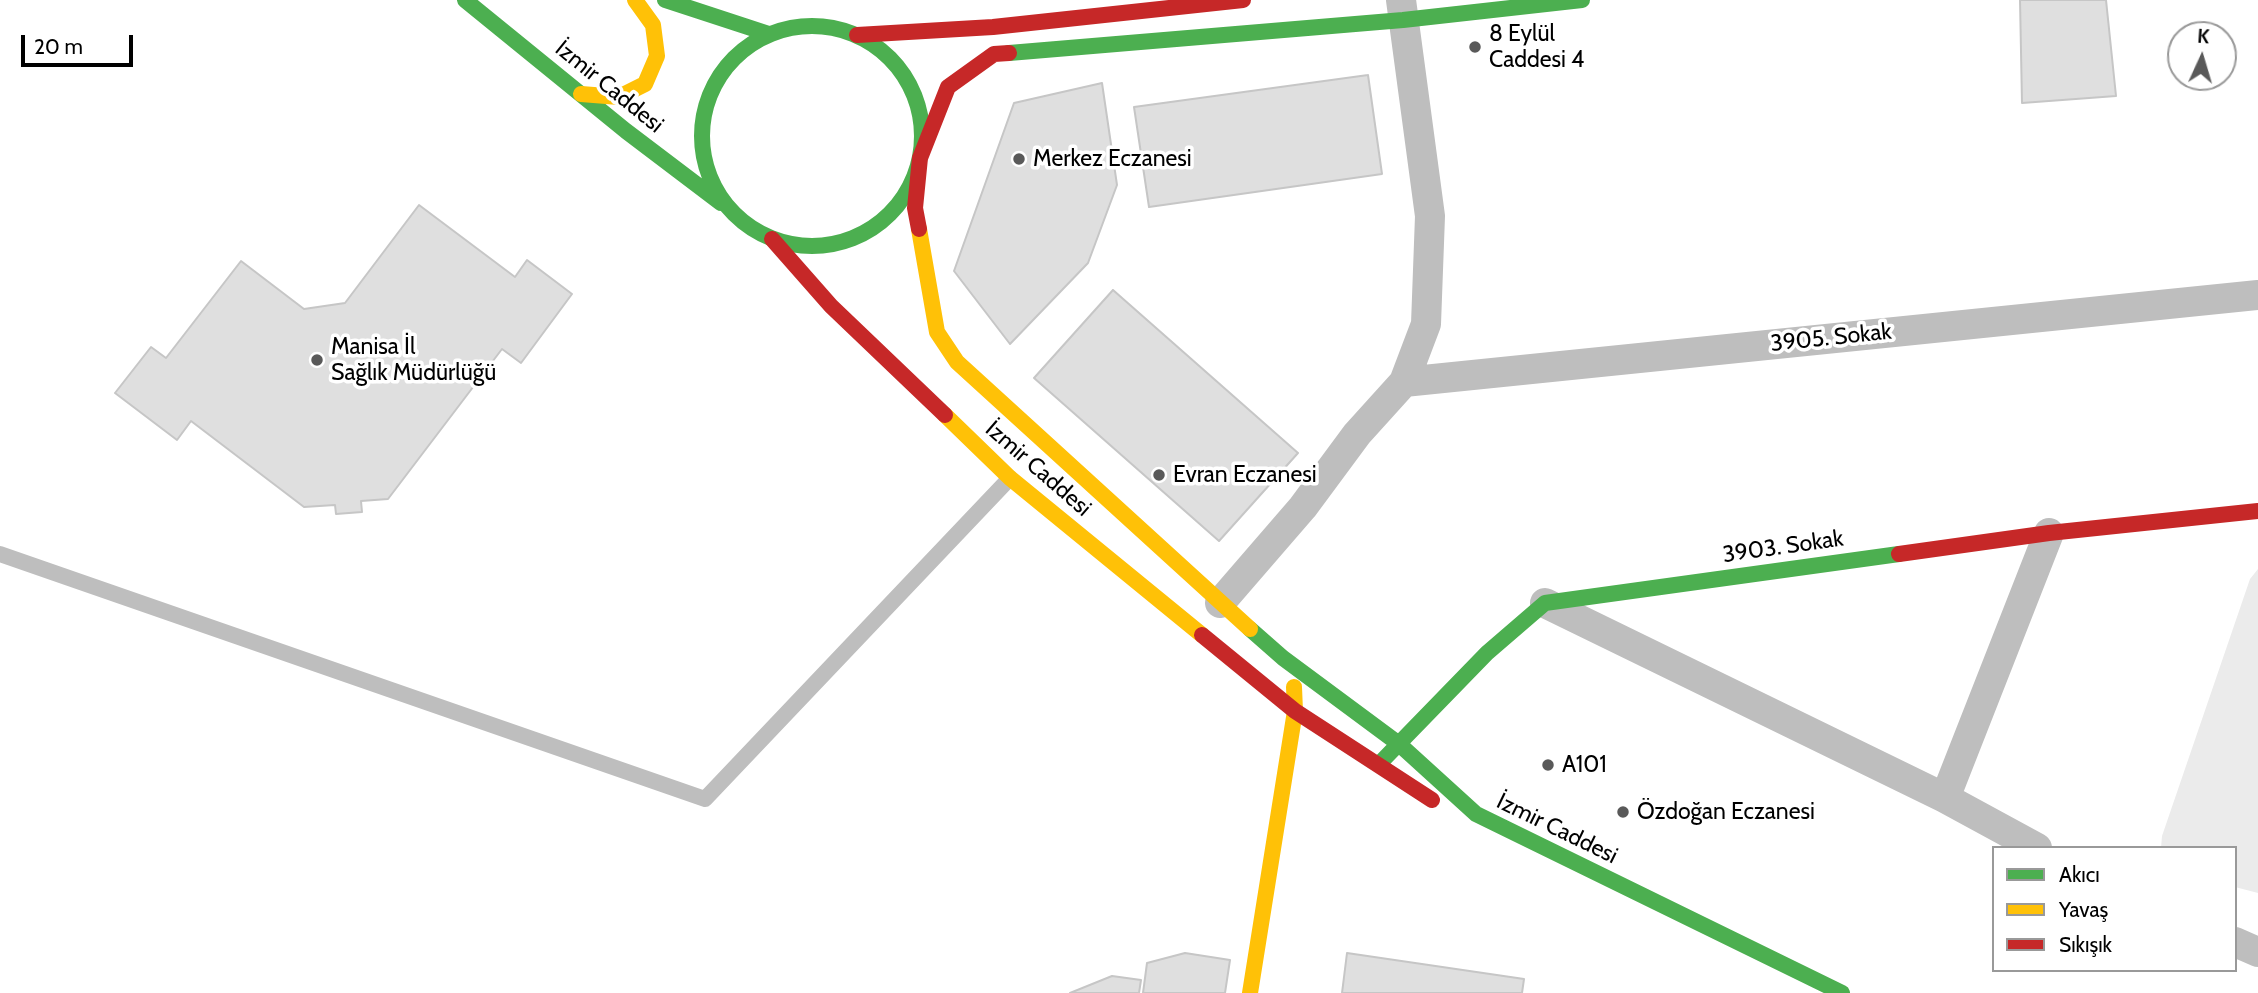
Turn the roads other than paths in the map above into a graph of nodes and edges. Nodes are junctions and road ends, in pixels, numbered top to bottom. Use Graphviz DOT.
graph roads {
  1 [pos="465,0"];
  2 [pos="635,0"];
  3 [pos="665,0"];
  4 [pos="1243,0"];
  5 [pos="1582,0"];
  6 [pos="1402,10"];
  7 [pos="769,34"];
  8 [pos="857,35"];
  9 [pos="580,94"];
  10 [pos="920,158"];
  11 [pos="727,207"];
  12 [pos="772,239"];
  13 [pos="2258,295"];
  14 [pos="1404,382"];
  15 [pos="1010,478"];
  16 [pos="2258,511"];
  17 [pos="2049,533"];
  18 [pos="0,554"];
  19 [pos="1220,603"];
  20 [pos="1545,603"];
  21 [pos="1283,658"];
  22 [pos="1295,711"];
  23 [pos="1399,744"];
  24 [pos="1379,765"];
  25 [pos="1945,798"];
  26 [pos="2033,846"];
  27 [pos="1609,898"];
  28 [pos="2237,943"];
  29 [pos="2258,952"];
  30 [pos="1250,993"];
  31 [pos="1842,993"];
  1 -- 9 [label="main road, İzmir Caddesi"];
  2 -- 9 [label="main road"];
  3 -- 7 [label="main road"];
  4 -- 8 [label="main road"];
  5 -- 6 [label="main road"];
  6 -- 10 [label="main road"];
  6 -- 14 [label="street"];
  7 -- 8 [label="main road"];
  7 -- 11 [label="main road"];
  8 -- 10 [label="main road"];
  9 -- 11 [label="main road, İzmir Caddesi"];
  10 -- 12 [label="main road"];
  10 -- 19 [label="main road, İzmir Caddesi"];
  11 -- 12 [label="main road"];
  12 -- 15 [label="main road, İzmir Caddesi"];
  13 -- 14 [label="street, 3905. Sokak"];
  14 -- 19 [label="street"];
  15 -- 18 [label="lane"];
  15 -- 22 [label="main road, İzmir Caddesi"];
  16 -- 17 [label="main road, 3903. Sokak"];
  17 -- 20 [label="main road, 3903. Sokak"];
  17 -- 25 [label="street"];
  19 -- 21 [label="main road, İzmir Caddesi"];
  20 -- 23 [label="main road"];
  20 -- 25 [label="street"];
  21 -- 22 [label="main road"];
  21 -- 23 [label="main road, İzmir Caddesi"];
  22 -- 24 [label="main road, İzmir Caddesi"];
  22 -- 30 [label="main road"];
  23 -- 24 [label="main road"];
  23 -- 31 [label="main road, İzmir Caddesi"];
  24 -- 27 [label="main road, İzmir Caddesi"];
  25 -- 26 [label="street"];
  28 -- 29 [label="street"];
}
